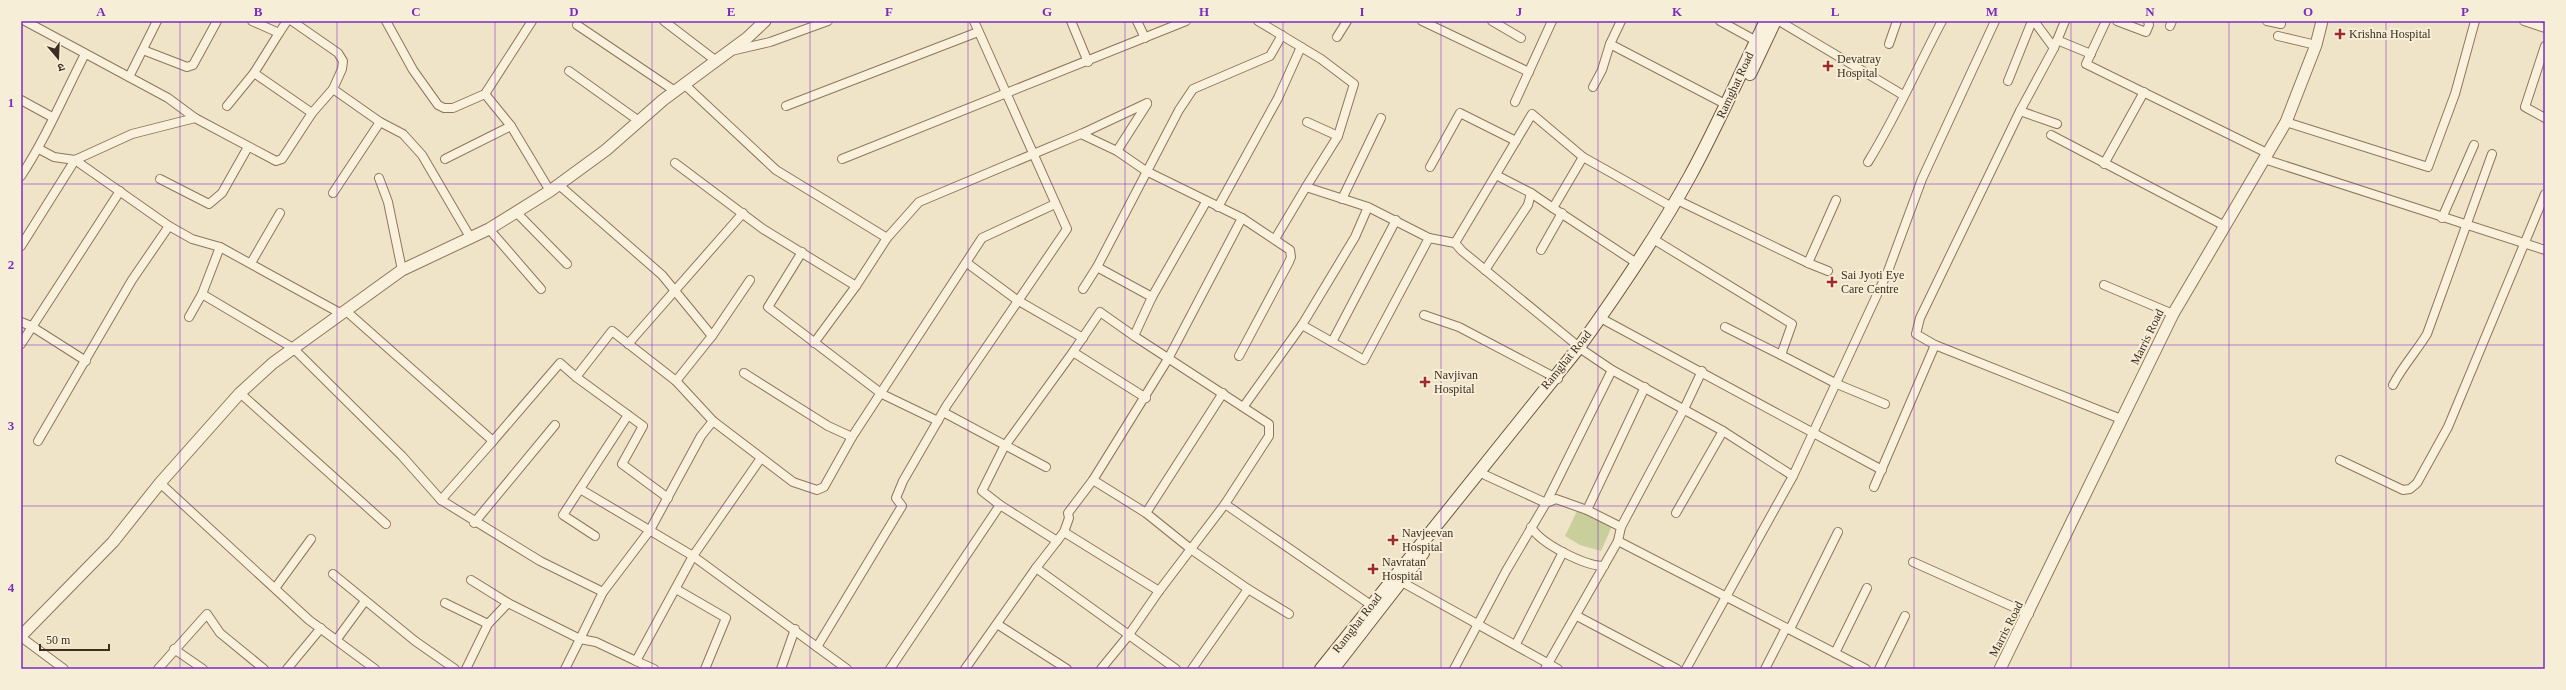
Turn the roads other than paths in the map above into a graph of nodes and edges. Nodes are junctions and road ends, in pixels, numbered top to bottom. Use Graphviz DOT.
graph roads {
  1 [pos="25,21"];
  2 [pos="157,21"];
  3 [pos="217,21"];
  4 [pos="252,21"];
  5 [pos="287,21"];
  6 [pos="292,21"];
  7 [pos="386,21"];
  8 [pos="532,21"];
  9 [pos="664,21"];
  10 [pos="764,21"];
  11 [pos="828,21"];
  12 [pos="974,21"];
  13 [pos="1071,21"];
  14 [pos="1137,21"];
  15 [pos="1186,21"];
  16 [pos="1258,21"];
  17 [pos="1347,21"];
  18 [pos="1422,21"];
  19 [pos="1492,21"];
  20 [pos="1552,21"];
  21 [pos="1621,21"];
  22 [pos="1720,21"];
  23 [pos="1766,21"];
  24 [pos="1775,21"];
  25 [pos="1779,21"];
  26 [pos="1898,21"];
  27 [pos="1942,21"];
  28 [pos="1995,21"];
  29 [pos="2033,21"];
  30 [pos="2065,21"];
  31 [pos="2106,21"];
  32 [pos="2117,21"];
  33 [pos="2148,21"];
  34 [pos="2267,21"];
  35 [pos="2322,21"];
  36 [pos="2474,21"];
  37 [pos="2524,21"];
  38 [pos="2281,24"];
  39 [pos="576,25"];
  40 [pos="1440,25"];
  41 [pos="2545,28"];
  42 [pos="978,32"];
  43 [pos="279,33"];
  44 [pos="1282,35"];
  45 [pos="2278,36"];
  46 [pos="1338,37"];
  47 [pos="1145,38"];
  48 [pos="1521,38"];
  49 [pos="1760,43"];
  50 [pos="1610,44"];
  51 [pos="1889,44"];
  52 [pos="2056,44"];
  53 [pos="2316,45"];
  54 [pos="2545,46"];
  55 [pos="1301,47"];
  56 [pos="143,50"];
  57 [pos="727,52"];
  58 [pos="85,54"];
  59 [pos="2090,54"];
  60 [pos="715,60"];
  61 [pos="1088,62"];
  62 [pos="569,71"];
  63 [pos="1529,72"];
  64 [pos="254,73"];
  65 [pos="129,77"];
  66 [pos="2008,81"];
  67 [pos="684,84"];
  68 [pos="1593,87"];
  69 [pos="333,89"];
  70 [pos="675,91"];
  71 [pos="2144,92"];
  72 [pos="485,94"];
  73 [pos="1006,94"];
  74 [pos="1903,95"];
  75 [pos="21,100"];
  76 [pos="1514,102"];
  77 [pos="1728,105"];
  78 [pos="227,106"];
  79 [pos="786,106"];
  80 [pos="2020,111"];
  81 [pos="312,113"];
  82 [pos="52,117"];
  83 [pos="195,118"];
  84 [pos="1381,118"];
  85 [pos="2545,118"];
  86 [pos="639,121"];
  87 [pos="380,122"];
  88 [pos="1307,122"];
  89 [pos="2286,122"];
  90 [pos="2057,124"];
  91 [pos="511,126"];
  92 [pos="1081,134"];
  93 [pos="2051,135"];
  94 [pos="1338,136"];
  95 [pos="1516,141"];
  96 [pos="2474,145"];
  97 [pos="248,147"];
  98 [pos="39,148"];
  99 [pos="1117,151"];
  100 [pos="1034,154"];
  101 [pos="2492,154"];
  102 [pos="2266,156"];
  103 [pos="1583,157"];
  104 [pos="445,159"];
  105 [pos="842,159"];
  106 [pos="75,160"];
  107 [pos="675,162"];
  108 [pos="1868,162"];
  109 [pos="2104,164"];
  110 [pos="1430,167"];
  111 [pos="1146,171"];
  112 [pos="1496,175"];
  113 [pos="21,176"];
  114 [pos="379,178"];
  115 [pos="160,179"];
  116 [pos="1306,187"];
  117 [pos="554,188"];
  118 [pos="120,191"];
  119 [pos="333,193"];
  120 [pos="1531,193"];
  121 [pos="2545,194"];
  122 [pos="1342,199"];
  123 [pos="1836,200"];
  124 [pos="1206,202"];
  125 [pos="1677,203"];
  126 [pos="1055,204"];
  127 [pos="1218,207"];
  128 [pos="1368,207"];
  129 [pos="1554,208"];
  130 [pos="2541,211"];
  131 [pos="280,213"];
  132 [pos="518,213"];
  133 [pos="743,213"];
  134 [pos="1562,214"];
  135 [pos="1242,218"];
  136 [pos="2442,218"];
  137 [pos="1396,220"];
  138 [pos="2223,225"];
  139 [pos="2466,225"];
  140 [pos="169,226"];
  141 [pos="489,229"];
  142 [pos="470,237"];
  143 [pos="887,238"];
  144 [pos="1429,238"];
  145 [pos="1274,239"];
  146 [pos="1658,242"];
  147 [pos="2523,242"];
  148 [pos="1455,243"];
  149 [pos="21,246"];
  150 [pos="220,247"];
  151 [pos="1541,250"];
  152 [pos="2545,250"];
  153 [pos="802,252"];
  154 [pos="251,263"];
  155 [pos="966,263"];
  156 [pos="1808,263"];
  157 [pos="567,264"];
  158 [pos="1638,264"];
  159 [pos="1098,267"];
  160 [pos="402,270"];
  161 [pos="1485,270"];
  162 [pos="1828,270"];
  163 [pos="750,280"];
  164 [pos="2104,285"];
  165 [pos="856,286"];
  166 [pos="541,289"];
  167 [pos="1083,289"];
  168 [pos="676,292"];
  169 [pos="202,294"];
  170 [pos="1152,298"];
  171 [pos="1017,300"];
  172 [pos="342,312"];
  173 [pos="2173,314"];
  174 [pos="1424,316"];
  175 [pos="189,317"];
  176 [pos="1606,321"];
  177 [pos="21,322"];
  178 [pos="1302,325"];
  179 [pos="31,326"];
  180 [pos="1725,327"];
  181 [pos="712,336"];
  182 [pos="1134,336"];
  183 [pos="1083,338"];
  184 [pos="1332,342"];
  185 [pos="814,343"];
  186 [pos="21,344"];
  187 [pos="628,344"];
  188 [pos="1935,345"];
  189 [pos="294,348"];
  190 [pos="1582,348"];
  191 [pos="1074,352"];
  192 [pos="1781,355"];
  193 [pos="1239,356"];
  194 [pos="1168,360"];
  195 [pos="86,361"];
  196 [pos="1612,370"];
  197 [pos="1702,371"];
  198 [pos="744,373"];
  199 [pos="576,376"];
  200 [pos="1556,378"];
  201 [pos="676,381"];
  202 [pos="1837,384"];
  203 [pos="2392,385"];
  204 [pos="1645,387"];
  205 [pos="240,393"];
  206 [pos="1223,393"];
  207 [pos="882,394"];
  208 [pos="1146,398"];
  209 [pos="1885,404"];
  210 [pos="1244,406"];
  211 [pos="1684,409"];
  212 [pos="943,412"];
  213 [pos="628,415"];
  214 [pos="2121,419"];
  215 [pos="713,421"];
  216 [pos="938,421"];
  217 [pos="555,425"];
  218 [pos="1723,431"];
  219 [pos="1812,432"];
  220 [pos="852,437"];
  221 [pos="38,441"];
  222 [pos="493,441"];
  223 [pos="1004,446"];
  224 [pos="762,458"];
  225 [pos="2340,460"];
  226 [pos="1046,467"];
  227 [pos="1882,470"];
  228 [pos="1485,475"];
  229 [pos="1793,476"];
  230 [pos="1093,480"];
  231 [pos="160,483"];
  232 [pos="1874,487"];
  233 [pos="580,489"];
  234 [pos="668,498"];
  235 [pos="441,500"];
  236 [pos="1546,503"];
  237 [pos="1000,504"];
  238 [pos="1225,504"];
  239 [pos="1587,510"];
  240 [pos="1146,513"];
  241 [pos="1676,513"];
  242 [pos="474,523"];
  243 [pos="386,524"];
  244 [pos="1532,527"];
  245 [pos="1621,527"];
  246 [pos="650,530"];
  247 [pos="1064,532"];
  248 [pos="1838,532"];
  249 [pos="595,536"];
  250 [pos="311,539"];
  251 [pos="1057,541"];
  252 [pos="1618,541"];
  253 [pos="1192,550"];
  254 [pos="1563,552"];
  255 [pos="693,556"];
  256 [pos="1913,562"];
  257 [pos="1604,566"];
  258 [pos="1036,568"];
  259 [pos="333,574"];
  260 [pos="471,580"];
  261 [pos="1400,581"];
  262 [pos="276,587"];
  263 [pos="1866,588"];
  264 [pos="676,589"];
  265 [pos="1248,589"];
  266 [pos="1158,591"];
  267 [pos="603,592"];
  268 [pos="1726,597"];
  269 [pos="365,601"];
  270 [pos="445,603"];
  271 [pos="508,603"];
  272 [pos="1371,605"];
  273 [pos="1290,614"];
  274 [pos="2029,614"];
  275 [pos="1577,616"];
  276 [pos="1905,616"];
  277 [pos="488,624"];
  278 [pos="997,624"];
  279 [pos="1479,624"];
  280 [pos="321,628"];
  281 [pos="796,629"];
  282 [pos="1788,629"];
  283 [pos="21,636"];
  284 [pos="1128,636"];
  285 [pos="337,639"];
  286 [pos="580,639"];
  287 [pos="1516,644"];
  288 [pos="817,647"];
  289 [pos="174,649"];
  290 [pos="1835,653"];
  291 [pos="636,661"];
  292 [pos="1546,666"];
  293 [pos="64,669"];
  294 [pos="158,669"];
  295 [pos="203,669"];
  296 [pos="264,669"];
  297 [pos="287,669"];
  298 [pos="375,669"];
  299 [pos="455,669"];
  300 [pos="466,669"];
  301 [pos="565,669"];
  302 [pos="654,669"];
  303 [pos="705,669"];
  304 [pos="781,669"];
  305 [pos="847,669"];
  306 [pos="890,669"];
  307 [pos="965,669"];
  308 [pos="1067,669"];
  309 [pos="1101,669"];
  310 [pos="1176,669"];
  311 [pos="1192,669"];
  312 [pos="1321,669"];
  313 [pos="1333,669"];
  314 [pos="1454,669"];
  315 [pos="1558,669"];
  316 [pos="1676,669"];
  317 [pos="1686,669"];
  318 [pos="1765,669"];
  319 [pos="1866,669"];
  320 [pos="1879,669"];
  321 [pos="2000,669"];
  1 -- 58 [label="street"];
  2 -- 56 [label="street"];
  3 -- 56 [label="street"];
  4 -- 43 [label="street"];
  5 -- 43 [label="street"];
  6 -- 69 [label="street"];
  7 -- 72 [label="street"];
  8 -- 72 [label="street"];
  9 -- 60 [label="street"];
  10 -- 57 [label="street"];
  11 -- 57 [label="street"];
  12 -- 42 [label="street"];
  13 -- 61 [label="street"];
  14 -- 47 [label="street"];
  15 -- 47 [label="street"];
  16 -- 44 [label="street"];
  17 -- 46 [label="street"];
  18 -- 40 [label="street"];
  19 -- 48 [label="street"];
  20 -- 63 [label="street"];
  21 -- 50 [label="street"];
  22 -- 49 [label="street"];
  23 -- 49 [label="main road, Ramghat Road"];
  24 -- 49 [label="main road, Ramghat Road"];
  25 -- 74 [label="street"];
  26 -- 51 [label="street"];
  27 -- 74 [label="street"];
  28 -- 202 [label="street"];
  29 -- 52 [label="street"];
  29 -- 66 [label="street"];
  30 -- 52 [label="street"];
  31 -- 59 [label="street"];
  32 -- 33 [label="street"];
  34 -- 38 [label="street"];
  35 -- 53 [label="street, Marris Road"];
  36 -- 89 [label="street"];
  37 -- 41 [label="street"];
  39 -- 70 [label="street"];
  40 -- 63 [label="street"];
  42 -- 73 [label="street"];
  42 -- 79 [label="street"];
  43 -- 64 [label="street"];
  44 -- 55 [label="street"];
  44 -- 111 [label="street"];
  45 -- 53 [label="street"];
  47 -- 61 [label="street"];
  49 -- 77 [label="main road, Ramghat Road"];
  49 -- 125 [label="main road, Ramghat Road"];
  50 -- 68 [label="street"];
  50 -- 77 [label="street"];
  52 -- 59 [label="street"];
  52 -- 80 [label="street"];
  53 -- 89 [label="street, Marris Road"];
  54 -- 85 [label="street"];
  55 -- 94 [label="street"];
  55 -- 127 [label="street"];
  56 -- 65 [label="street"];
  57 -- 60 [label="street"];
  58 -- 65 [label="street"];
  58 -- 82 [label="street"];
  59 -- 71 [label="street"];
  60 -- 67 [label="street"];
  61 -- 73 [label="street"];
  62 -- 86 [label="street"];
  63 -- 76 [label="street"];
  64 -- 78 [label="street"];
  64 -- 81 [label="street"];
  65 -- 83 [label="street"];
  67 -- 70 [label="street"];
  67 -- 143 [label="street"];
  69 -- 81 [label="street"];
  69 -- 87 [label="street"];
  70 -- 86 [label="street"];
  71 -- 102 [label="street"];
  71 -- 109 [label="street"];
  72 -- 91 [label="street"];
  73 -- 100 [label="street"];
  73 -- 105 [label="street"];
  74 -- 108 [label="street"];
  75 -- 82 [label="street"];
  77 -- 125 [label="main road, Ramghat Road"];
  80 -- 90 [label="street"];
  80 -- 188 [label="street"];
  81 -- 97 [label="street"];
  82 -- 98 [label="street"];
  83 -- 97 [label="street"];
  83 -- 106 [label="street"];
  84 -- 122 [label="street"];
  86 -- 117 [label="street"];
  87 -- 119 [label="street"];
  87 -- 142 [label="street"];
  88 -- 94 [label="street"];
  89 -- 102 [label="street, Marris Road"];
  91 -- 104 [label="street"];
  91 -- 117 [label="street"];
  92 -- 99 [label="street"];
  92 -- 99 [label="street"];
  92 -- 100 [label="street"];
  93 -- 109 [label="street"];
  94 -- 116 [label="street"];
  95 -- 103 [label="street"];
  95 -- 110 [label="street"];
  95 -- 112 [label="street"];
  96 -- 136 [label="street"];
  97 -- 115 [label="street"];
  98 -- 106 [label="street"];
  98 -- 113 [label="street"];
  99 -- 111 [label="street"];
  100 -- 126 [label="street"];
  100 -- 143 [label="street"];
  101 -- 139 [label="street"];
  102 -- 136 [label="street"];
  102 -- 138 [label="street, Marris Road"];
  103 -- 125 [label="street"];
  103 -- 129 [label="street"];
  106 -- 118 [label="street"];
  106 -- 149 [label="street"];
  107 -- 133 [label="street"];
  109 -- 138 [label="street"];
  111 -- 124 [label="street"];
  111 -- 159 [label="street"];
  112 -- 120 [label="street"];
  112 -- 148 [label="street"];
  114 -- 160 [label="street"];
  116 -- 122 [label="street"];
  116 -- 145 [label="street"];
  117 -- 132 [label="street"];
  117 -- 168 [label="street"];
  118 -- 140 [label="street"];
  118 -- 179 [label="street"];
  120 -- 129 [label="street"];
  120 -- 161 [label="street"];
  121 -- 130 [label="street"];
  122 -- 128 [label="street"];
  123 -- 156 [label="street"];
  124 -- 127 [label="street"];
  124 -- 170 [label="street"];
  125 -- 146 [label="main road, Ramghat Road"];
  125 -- 156 [label="street"];
  125 -- 158 [label="main road, Ramghat Road"];
  126 -- 155 [label="street"];
  126 -- 171 [label="street"];
  127 -- 135 [label="street"];
  128 -- 137 [label="street"];
  128 -- 178 [label="street"];
  129 -- 134 [label="street"];
  130 -- 147 [label="street"];
  131 -- 154 [label="street"];
  132 -- 141 [label="street"];
  132 -- 157 [label="street"];
  133 -- 153 [label="street"];
  133 -- 168 [label="street"];
  134 -- 151 [label="street"];
  134 -- 158 [label="street"];
  135 -- 145 [label="street"];
  135 -- 194 [label="street"];
  136 -- 139 [label="street"];
  137 -- 144 [label="street"];
  137 -- 184 [label="street"];
  138 -- 173 [label="street, Marris Road"];
  139 -- 147 [label="street"];
  139 -- 203 [label="street"];
  140 -- 150 [label="street"];
  140 -- 195 [label="street"];
  141 -- 142 [label="street"];
  141 -- 166 [label="street"];
  142 -- 160 [label="street"];
  143 -- 165 [label="street"];
  144 -- 148 [label="street"];
  144 -- 184 [label="street"];
  145 -- 193 [label="street"];
  146 -- 176 [label="main road, Ramghat Road"];
  146 -- 192 [label="street"];
  147 -- 152 [label="street"];
  147 -- 225 [label="street"];
  148 -- 161 [label="street"];
  150 -- 154 [label="street"];
  150 -- 169 [label="street"];
  153 -- 165 [label="street"];
  153 -- 185 [label="street"];
  154 -- 172 [label="street"];
  155 -- 171 [label="street"];
  155 -- 207 [label="street"];
  156 -- 162 [label="street"];
  158 -- 190 [label="main road, Ramghat Road"];
  159 -- 167 [label="street"];
  159 -- 170 [label="street"];
  160 -- 172 [label="street"];
  161 -- 190 [label="street"];
  163 -- 181 [label="street"];
  164 -- 173 [label="street"];
  165 -- 185 [label="street"];
  168 -- 181 [label="street"];
  168 -- 187 [label="street"];
  169 -- 175 [label="street"];
  169 -- 189 [label="street"];
  170 -- 182 [label="street"];
  171 -- 183 [label="street"];
  171 -- 212 [label="street"];
  172 -- 189 [label="street"];
  172 -- 222 [label="street"];
  173 -- 214 [label="street, Marris Road"];
  174 -- 200 [label="street"];
  176 -- 190 [label="main road, Ramghat Road"];
  176 -- 197 [label="street"];
  177 -- 179 [label="street"];
  178 -- 184 [label="street"];
  178 -- 210 [label="street"];
  179 -- 186 [label="street"];
  179 -- 195 [label="street"];
  180 -- 192 [label="street"];
  181 -- 201 [label="street"];
  182 -- 183 [label="street"];
  182 -- 194 [label="street"];
  183 -- 191 [label="street"];
  185 -- 207 [label="street"];
  187 -- 199 [label="street"];
  187 -- 201 [label="street"];
  188 -- 214 [label="street"];
  188 -- 227 [label="street"];
  189 -- 205 [label="street"];
  189 -- 235 [label="street"];
  190 -- 196 [label="street"];
  190 -- 200 [label="main road, Ramghat Road"];
  191 -- 208 [label="street"];
  191 -- 223 [label="street"];
  192 -- 202 [label="street"];
  194 -- 206 [label="street"];
  194 -- 208 [label="street"];
  195 -- 221 [label="street"];
  196 -- 204 [label="street"];
  196 -- 236 [label="street"];
  197 -- 211 [label="street"];
  197 -- 219 [label="street"];
  198 -- 220 [label="street"];
  199 -- 213 [label="street"];
  199 -- 222 [label="street"];
  200 -- 228 [label="main road, Ramghat Road"];
  200 -- 272 [label="main road, Ramghat Road"];
  201 -- 215 [label="street"];
  202 -- 209 [label="street"];
  202 -- 219 [label="street"];
  204 -- 211 [label="street"];
  204 -- 239 [label="street"];
  205 -- 231 [label="street"];
  205 -- 243 [label="street"];
  206 -- 210 [label="street"];
  206 -- 240 [label="street"];
  207 -- 216 [label="street"];
  207 -- 220 [label="street"];
  208 -- 230 [label="street"];
  210 -- 238 [label="street"];
  211 -- 218 [label="street"];
  211 -- 245 [label="street"];
  212 -- 216 [label="street"];
  212 -- 223 [label="street"];
  213 -- 233 [label="street"];
  213 -- 234 [label="street"];
  214 -- 274 [label="street, Marris Road"];
  215 -- 224 [label="street"];
  215 -- 234 [label="street"];
  216 -- 288 [label="street"];
  217 -- 242 [label="street"];
  218 -- 229 [label="street"];
  218 -- 241 [label="street"];
  219 -- 227 [label="street"];
  219 -- 229 [label="street"];
  220 -- 224 [label="street"];
  222 -- 235 [label="street"];
  223 -- 226 [label="street"];
  223 -- 237 [label="street"];
  224 -- 255 [label="street"];
  227 -- 232 [label="street"];
  228 -- 236 [label="street"];
  228 -- 261 [label="main road, Ramghat Road"];
  229 -- 268 [label="street"];
  230 -- 240 [label="street"];
  230 -- 247 [label="street"];
  231 -- 262 [label="street"];
  231 -- 283 [label="street"];
  233 -- 246 [label="street"];
  233 -- 249 [label="street"];
  234 -- 246 [label="street"];
  235 -- 242 [label="street"];
  236 -- 239 [label="street"];
  236 -- 244 [label="street"];
  237 -- 251 [label="street"];
  237 -- 306 [label="street"];
  238 -- 253 [label="street"];
  238 -- 272 [label="street"];
  239 -- 245 [label="street"];
  240 -- 253 [label="street"];
  242 -- 267 [label="street"];
  244 -- 254 [label="street"];
  244 -- 279 [label="street"];
  245 -- 252 [label="street"];
  246 -- 255 [label="street"];
  246 -- 267 [label="street"];
  247 -- 251 [label="street"];
  247 -- 266 [label="street"];
  248 -- 282 [label="street"];
  250 -- 262 [label="street"];
  251 -- 258 [label="street"];
  252 -- 257 [label="street"];
  252 -- 268 [label="street"];
  253 -- 265 [label="street"];
  253 -- 266 [label="street"];
  254 -- 257 [label="street"];
  254 -- 287 [label="street"];
  255 -- 264 [label="street"];
  255 -- 281 [label="street"];
  256 -- 274 [label="street"];
  257 -- 275 [label="street"];
  258 -- 278 [label="street"];
  258 -- 284 [label="street"];
  259 -- 269 [label="street"];
  260 -- 271 [label="street"];
  261 -- 279 [label="street"];
  261 -- 313 [label="main road, Ramghat Road"];
  262 -- 280 [label="street"];
  263 -- 290 [label="street"];
  264 -- 291 [label="street"];
  264 -- 303 [label="street"];
  265 -- 273 [label="street"];
  265 -- 311 [label="street"];
  266 -- 284 [label="street"];
  267 -- 286 [label="street"];
  268 -- 282 [label="street"];
  268 -- 317 [label="street"];
  269 -- 285 [label="street"];
  269 -- 299 [label="street"];
  270 -- 277 [label="street"];
  271 -- 277 [label="street"];
  271 -- 286 [label="street"];
  272 -- 312 [label="main road, Ramghat Road"];
  274 -- 321 [label="street, Marris Road"];
  275 -- 292 [label="street"];
  275 -- 316 [label="street"];
  276 -- 320 [label="street"];
  277 -- 300 [label="street"];
  278 -- 307 [label="street"];
  278 -- 308 [label="street"];
  279 -- 287 [label="street"];
  279 -- 314 [label="street"];
  280 -- 285 [label="street"];
  280 -- 297 [label="street"];
  281 -- 288 [label="street"];
  281 -- 304 [label="street"];
  282 -- 290 [label="street"];
  282 -- 318 [label="street"];
  283 -- 293 [label="street"];
  284 -- 309 [label="street"];
  284 -- 310 [label="street"];
  285 -- 298 [label="street"];
  286 -- 291 [label="street"];
  286 -- 301 [label="street"];
  287 -- 292 [label="street"];
  288 -- 305 [label="street"];
  289 -- 294 [label="street"];
  289 -- 295 [label="street"];
  289 -- 296 [label="street"];
  290 -- 319 [label="street"];
  291 -- 302 [label="street"];
  292 -- 315 [label="street"];
}
